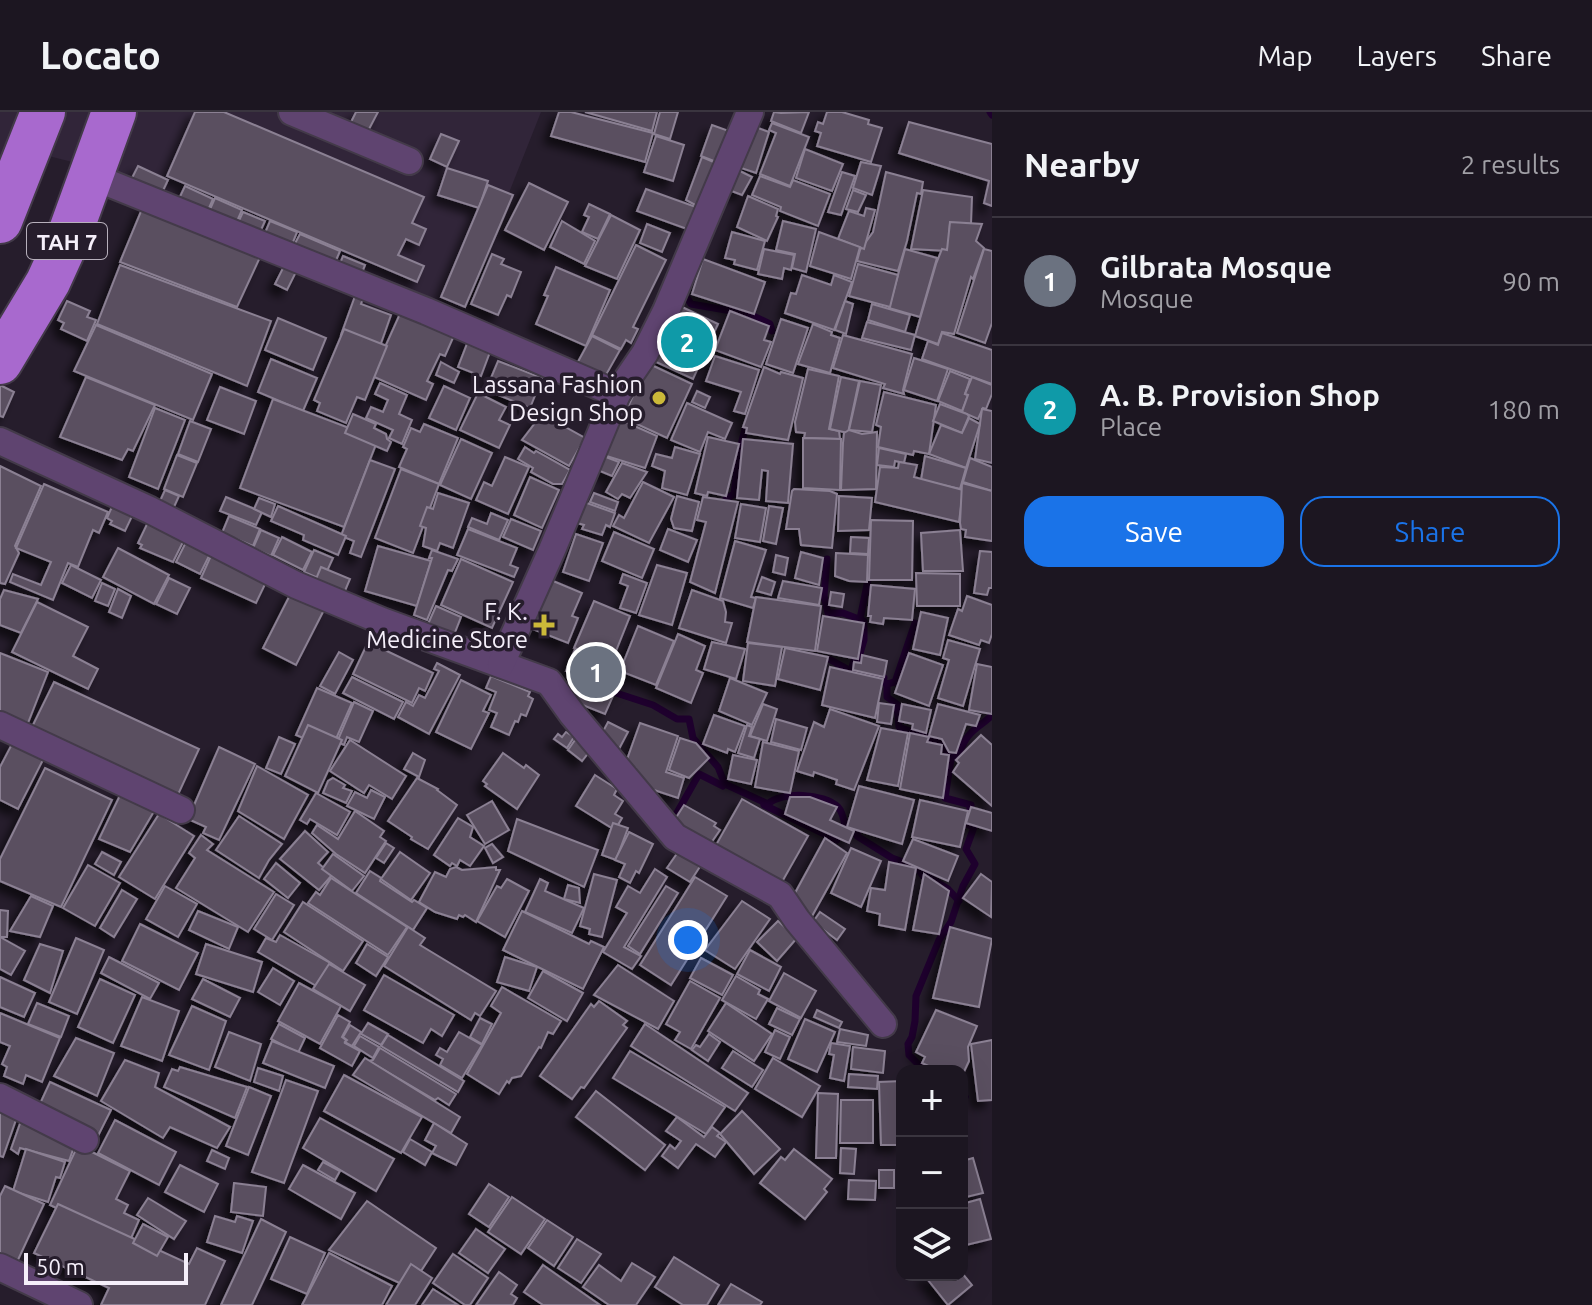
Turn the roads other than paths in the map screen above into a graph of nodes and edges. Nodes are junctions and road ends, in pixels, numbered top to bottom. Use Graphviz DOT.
graph roads {
  1 [pos="43,112"];
  2 [pos="114,112"];
  3 [pos="292,112"];
  4 [pos="750,112"];
  5 [pos="409,161"];
  6 [pos="91,176"];
  7 [pos="0,221"];
  8 [pos="0,362"];
  9 [pos="617,394"];
  10 [pos="0,441"];
  11 [pos="501,664"];
  12 [pos="0,725"];
  13 [pos="181,810"];
  14 [pos="883,1024"];
  15 [pos="0,1097"];
  16 [pos="85,1140"];
  17 [pos="0,1267"];
  18 [pos="79,1305"];
  1 -- 7 [label="highway, TAH 7"];
  2 -- 6 [label="highway, TAH 7"];
  3 -- 5 [label="street"];
  4 -- 9 [label="street"];
  6 -- 8 [label="highway, TAH 7"];
  6 -- 9 [label="street"];
  9 -- 11 [label="street"];
  10 -- 11 [label="street"];
  11 -- 14 [label="street"];
  12 -- 13 [label="street"];
  15 -- 16 [label="street"];
  17 -- 18 [label="street"];
}
